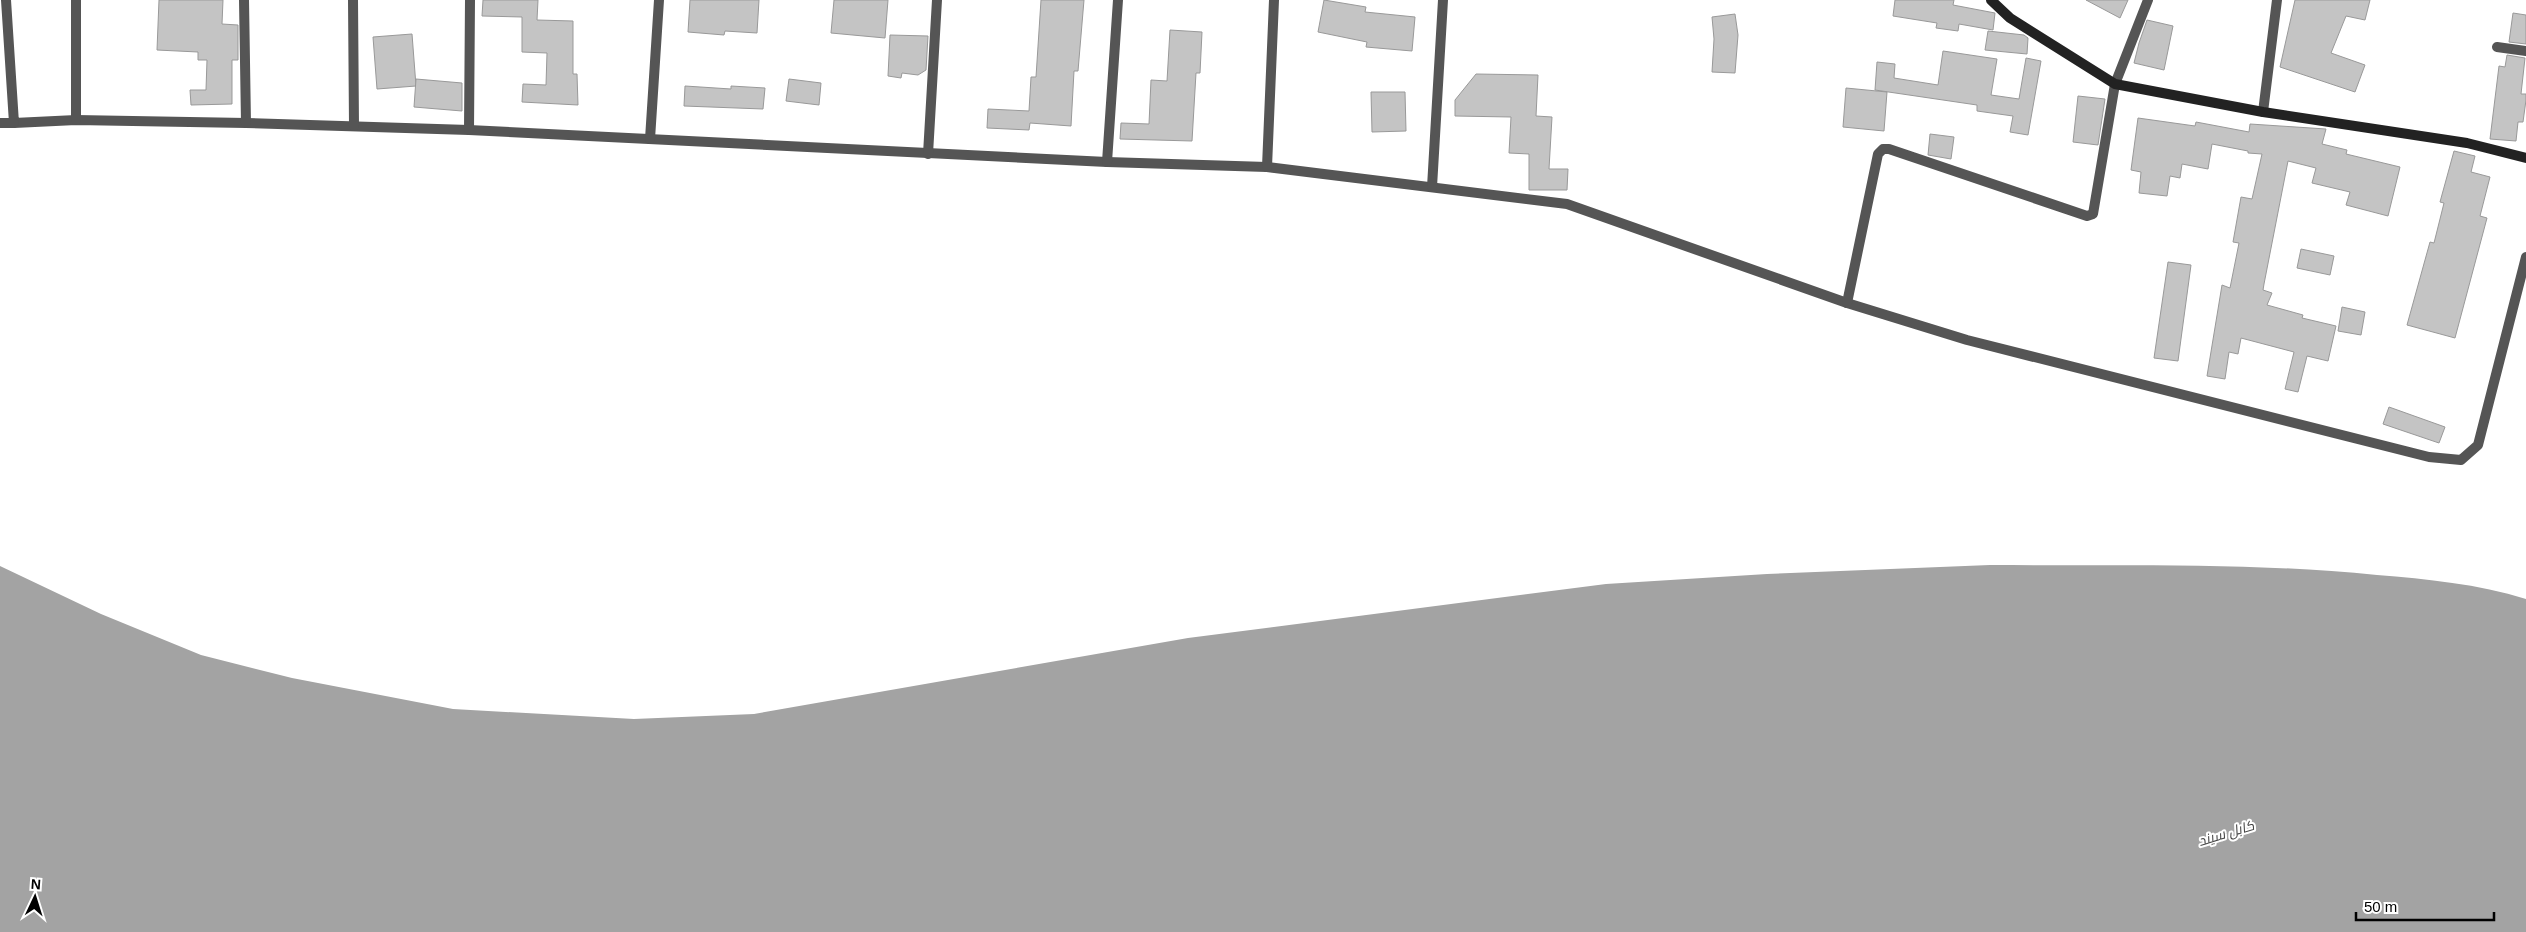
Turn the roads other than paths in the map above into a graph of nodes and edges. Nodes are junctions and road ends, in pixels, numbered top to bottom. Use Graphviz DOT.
graph roads {
  1 [pos="6,0"];
  2 [pos="76,0"];
  3 [pos="244,0"];
  4 [pos="353,0"];
  5 [pos="470,0"];
  6 [pos="659,0"];
  7 [pos="937,0"];
  8 [pos="1118,0"];
  9 [pos="1274,0"];
  10 [pos="1443,0"];
  11 [pos="1991,0"];
  12 [pos="2148,0"];
  13 [pos="2277,0"];
  14 [pos="2497,47"];
  15 [pos="2526,51"];
  16 [pos="2115,84"];
  17 [pos="2263,112"];
  18 [pos="76,120"];
  19 [pos="0,123"];
  20 [pos="14,123"];
  21 [pos="246,123"];
  22 [pos="354,126"];
  23 [pos="469,130"];
  24 [pos="650,139"];
  25 [pos="928,154"];
  26 [pos="2526,158"];
  27 [pos="1107,162"];
  28 [pos="1267,167"];
  29 [pos="1432,187"];
  30 [pos="2526,257"];
  31 [pos="1847,303"];
  1 -- 20 [label="street"];
  2 -- 18 [label="street"];
  3 -- 21 [label="street"];
  4 -- 22 [label="street"];
  5 -- 23 [label="street"];
  6 -- 24 [label="street"];
  7 -- 25 [label="street"];
  8 -- 27 [label="street"];
  9 -- 28 [label="street"];
  10 -- 29 [label="street"];
  11 -- 16 [label="street"];
  12 -- 16 [label="street"];
  13 -- 17 [label="street"];
  14 -- 15 [label="street"];
  16 -- 17 [label="street"];
  16 -- 31 [label="street"];
  17 -- 26 [label="street"];
  18 -- 20 [label="street"];
  18 -- 21 [label="street"];
  19 -- 20 [label="street"];
  21 -- 22 [label="street"];
  22 -- 23 [label="street"];
  23 -- 24 [label="street"];
  24 -- 25 [label="street"];
  25 -- 27 [label="street"];
  27 -- 28 [label="street"];
  28 -- 29 [label="street"];
  29 -- 31 [label="street"];
  30 -- 31 [label="street"];
}
